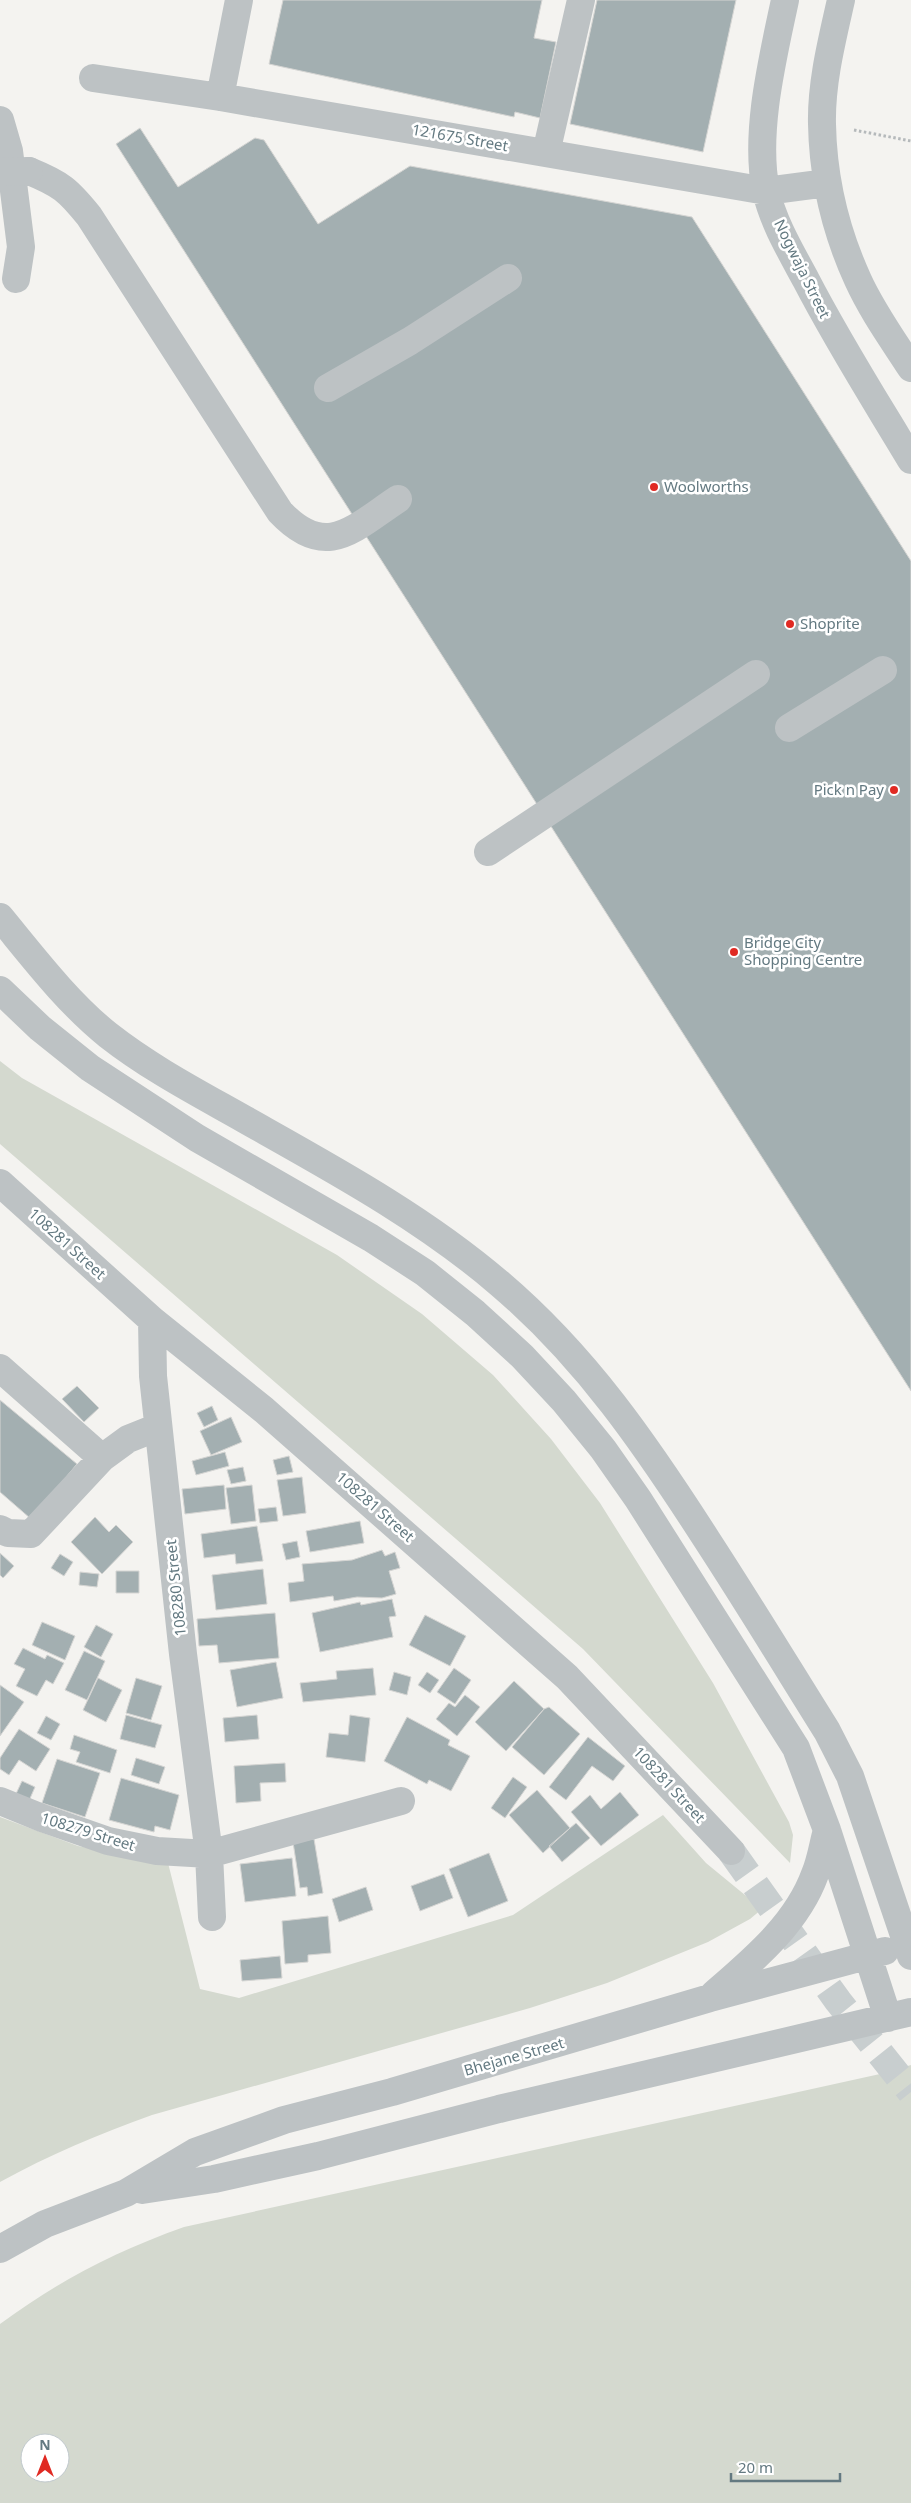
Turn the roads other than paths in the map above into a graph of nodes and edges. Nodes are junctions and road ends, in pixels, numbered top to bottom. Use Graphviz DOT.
graph roads {
  1 [pos="239,0"];
  2 [pos="581,0"];
  3 [pos="784,0"];
  4 [pos="840,0"];
  5 [pos="93,78"];
  6 [pos="220,97"];
  7 [pos="0,120"];
  8 [pos="546,153"];
  9 [pos="0,172"];
  10 [pos="827,183"];
  11 [pos="766,191"];
  12 [pos="508,278"];
  13 [pos="16,279"];
  14 [pos="911,368"];
  15 [pos="328,388"];
  16 [pos="911,460"];
  17 [pos="398,499"];
  18 [pos="883,670"];
  19 [pos="756,674"];
  20 [pos="788,728"];
  21 [pos="488,852"];
  22 [pos="0,917"];
  23 [pos="0,990"];
  24 [pos="0,1183"];
  25 [pos="152,1320"];
  26 [pos="0,1368"];
  27 [pos="158,1427"];
  28 [pos="102,1458"];
  29 [pos="0,1529"];
  30 [pos="0,1801"];
  31 [pos="401,1801"];
  32 [pos="827,1830"];
  33 [pos="731,1851"];
  34 [pos="210,1854"];
  35 [pos="212,1917"];
  36 [pos="910,1949"];
  37 [pos="868,1956"];
  38 [pos="710,1998"];
  39 [pos="899,2015"];
  40 [pos="126,2193"];
  41 [pos="0,2249"];
  1 -- 6 [label="street"];
  2 -- 8 [label="street"];
  3 -- 11 [label="street, Nogwaja Street"];
  4 -- 10 [label="street"];
  5 -- 6 [label="street, 121675 Street"];
  6 -- 8 [label="street, 121675 Street"];
  7 -- 13 [label="street"];
  8 -- 11 [label="street, 121675 Street"];
  9 -- 17 [label="street, bridge"];
  10 -- 11 [label="street, 121675 Street"];
  10 -- 14 [label="street"];
  11 -- 16 [label="street, Nogwaja Street"];
  12 -- 15 [label="street"];
  18 -- 20 [label="street"];
  19 -- 21 [label="street"];
  22 -- 36 [label="street"];
  23 -- 32 [label="street"];
  24 -- 25 [label="street, 108281 Street"];
  25 -- 27 [label="street, 108280 Street"];
  25 -- 33 [label="street, 108281 Street"];
  26 -- 28 [label="street"];
  27 -- 28 [label="street"];
  27 -- 34 [label="street, 108280 Street"];
  28 -- 29 [label="street"];
  30 -- 34 [label="street, 108279 Street"];
  31 -- 34 [label="street"];
  32 -- 37 [label="street"];
  32 -- 38 [label="street"];
  34 -- 35 [label="street, 108280 Street"];
  36 -- 37 [label="street, Bhejane Street"];
  37 -- 38 [label="street, Bhejane Street"];
  37 -- 39 [label="street"];
  38 -- 40 [label="street, Bhejane Street"];
  39 -- 40 [label="street, Bhejane Street"];
  40 -- 41 [label="street, Bhejane Street"];
}
